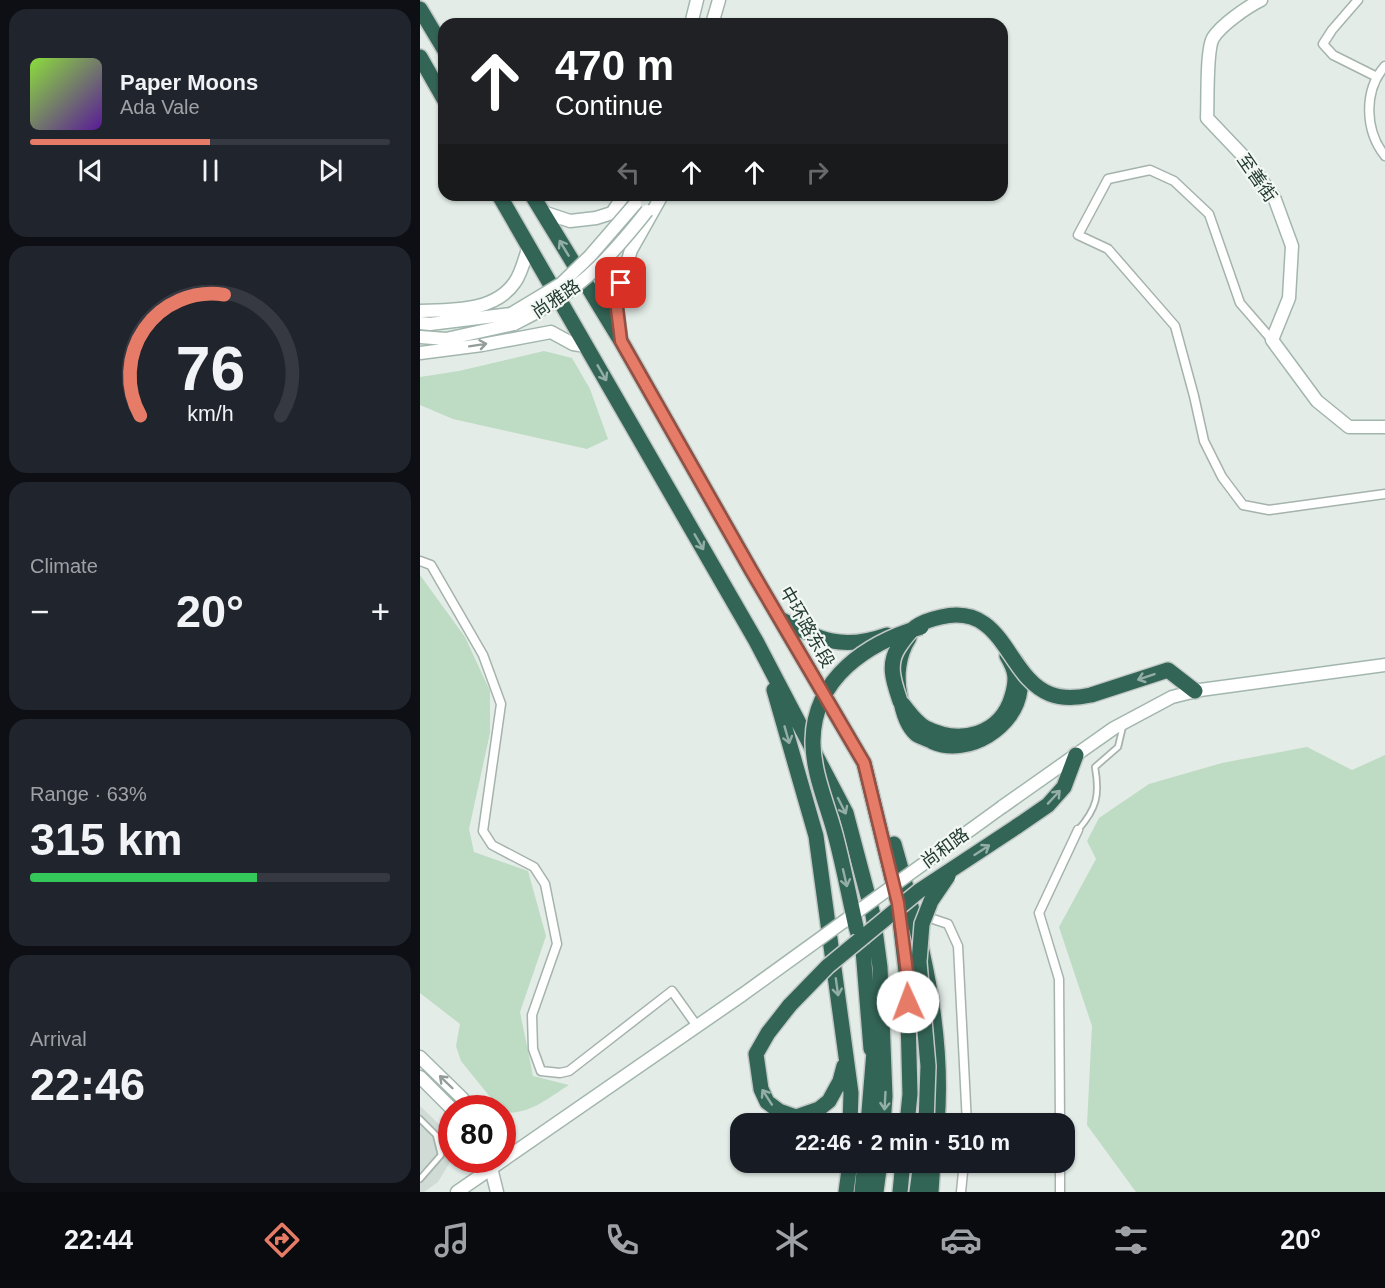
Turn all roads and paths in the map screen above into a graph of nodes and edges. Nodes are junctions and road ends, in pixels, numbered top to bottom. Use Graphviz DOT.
graph roads {
  1 [pos="697,0"];
  2 [pos="719,0"];
  3 [pos="1261,0"];
  4 [pos="1358,0"];
  5 [pos="423,14"];
  6 [pos="692,18"];
  7 [pos="714,18"];
  8 [pos="438,39"];
  9 [pos="420,57"];
  10 [pos="1385,66"];
  11 [pos="1377,77"];
  12 [pos="438,88"];
  13 [pos="1385,156"];
  14 [pos="503,201"];
  15 [pos="536,201"];
  16 [pos="620,201"];
  17 [pos="635,201"];
  18 [pos="651,201"];
  19 [pos="659,201"];
  20 [pos="543,212"];
  21 [pos="529,246"];
  22 [pos="420,311"];
  23 [pos="513,319"];
  24 [pos="420,323"];
  25 [pos="420,338"];
  26 [pos="1272,340"];
  27 [pos="621,341"];
  28 [pos="586,346"];
  29 [pos="420,353"];
  30 [pos="1385,427"];
  31 [pos="1385,494"];
  32 [pos="420,561"];
  33 [pos="780,619"];
  34 [pos="921,627"];
  35 [pos="765,658"];
  36 [pos="1385,665"];
  37 [pos="1195,691"];
  38 [pos="1124,722"];
  39 [pos="1076,754"];
  40 [pos="864,763"];
  41 [pos="1078,830"];
  42 [pos="960,864"];
  43 [pos="915,916"];
  44 [pos="880,967"];
  45 [pos="697,1026"];
  46 [pos="420,1057"];
  47 [pos="846,1057"];
  48 [pos="872,1075"];
  49 [pos="420,1077"];
  50 [pos="438,1095"];
  51 [pos="459,1095"];
  52 [pos="850,1113"];
  53 [pos="869,1113"];
  54 [pos="884,1113"];
  55 [pos="908,1113"];
  56 [pos="926,1113"];
  57 [pos="937,1113"];
  58 [pos="966,1113"];
  59 [pos="1060,1113"];
  60 [pos="420,1119"];
  61 [pos="516,1145"];
  62 [pos="477,1173"];
  63 [pos="491,1173"];
  64 [pos="849,1173"];
  65 [pos="864,1173"];
  66 [pos="879,1173"];
  67 [pos="902,1173"];
  68 [pos="932,1173"];
  69 [pos="963,1173"];
  70 [pos="1060,1173"];
  71 [pos="420,1179"];
  72 [pos="457,1192"];
  73 [pos="497,1192"];
  74 [pos="846,1192"];
  75 [pos="862,1192"];
  76 [pos="876,1192"];
  77 [pos="900,1192"];
  78 [pos="931,1192"];
  79 [pos="961,1192"];
  80 [pos="1060,1192"];
  1 -- 6 [label="street"];
  2 -- 7 [label="street"];
  3 -- 26 [label="street, 至善街"];
  4 -- 11 [label="street"];
  5 -- 8 [label="highway"];
  9 -- 12 [label="highway"];
  10 -- 11 [label="street"];
  11 -- 13 [label="street"];
  14 -- 21 [label="highway"];
  15 -- 20 [label="highway, 中环路东段"];
  16 -- 20 [label="street"];
  17 -- 23 [label="street, 尚雅路, bridge"];
  18 -- 23 [label="street, 尚雅路, bridge"];
  19 -- 27 [label="street"];
  27 -- 20 [label="highway, 中环路东段, one-way"];
  21 -- 22 [label="street"];
  21 -- 28 [label="highway"];
  23 -- 24 [label="street, 尚雅路"];
  23 -- 25 [label="street, 尚雅路"];
  26 -- 30 [label="street"];
  26 -- 31 [label="street"];
  27 -- 33 [label="highway, 中环路东段"];
  29 -- 28 [label="street, one-way"];
  28 -- 35 [label="highway, one-way"];
  32 -- 45 [label="street"];
  33 -- 34 [label="highway, bridge"];
  33 -- 40 [label="highway, 中环路东段"];
  37 -- 34 [label="highway, one-way, bridge"];
  34 -- 48 [label="highway, one-way, bridge"];
  35 -- 44 [label="highway, one-way"];
  35 -- 47 [label="highway, one-way"];
  36 -- 37 [label="street, 尚和路"];
  37 -- 38 [label="street, 尚和路"];
  38 -- 39 [label="street, 尚和路"];
  38 -- 41 [label="lane"];
  42 -- 39 [label="highway, one-way, bridge"];
  39 -- 45 [label="street, 尚和路, bridge"];
  40 -- 43 [label="highway"];
  40 -- 55 [label="highway, 中环路东段"];
  41 -- 59 [label="street"];
  47 -- 42 [label="highway, one-way, bridge"];
  42 -- 56 [label="highway, bridge"];
  43 -- 57 [label="highway"];
  43 -- 58 [label="street"];
  44 -- 48 [label="highway"];
  44 -- 54 [label="highway, one-way"];
  45 -- 61 [label="street, 尚和路"];
  51 -- 46 [label="street, one-way"];
  47 -- 52 [label="highway"];
  48 -- 53 [label="highway"];
  49 -- 50 [label="street"];
  60 -- 71 [label="lane"];
  62 -- 72 [label="street, 尚和路"];
  63 -- 73 [label="street"];
  64 -- 74 [label="highway"];
  65 -- 75 [label="highway"];
  66 -- 76 [label="highway"];
  67 -- 77 [label="highway"];
  68 -- 78 [label="highway"];
  69 -- 79 [label="street"];
  70 -- 80 [label="street"];
}
